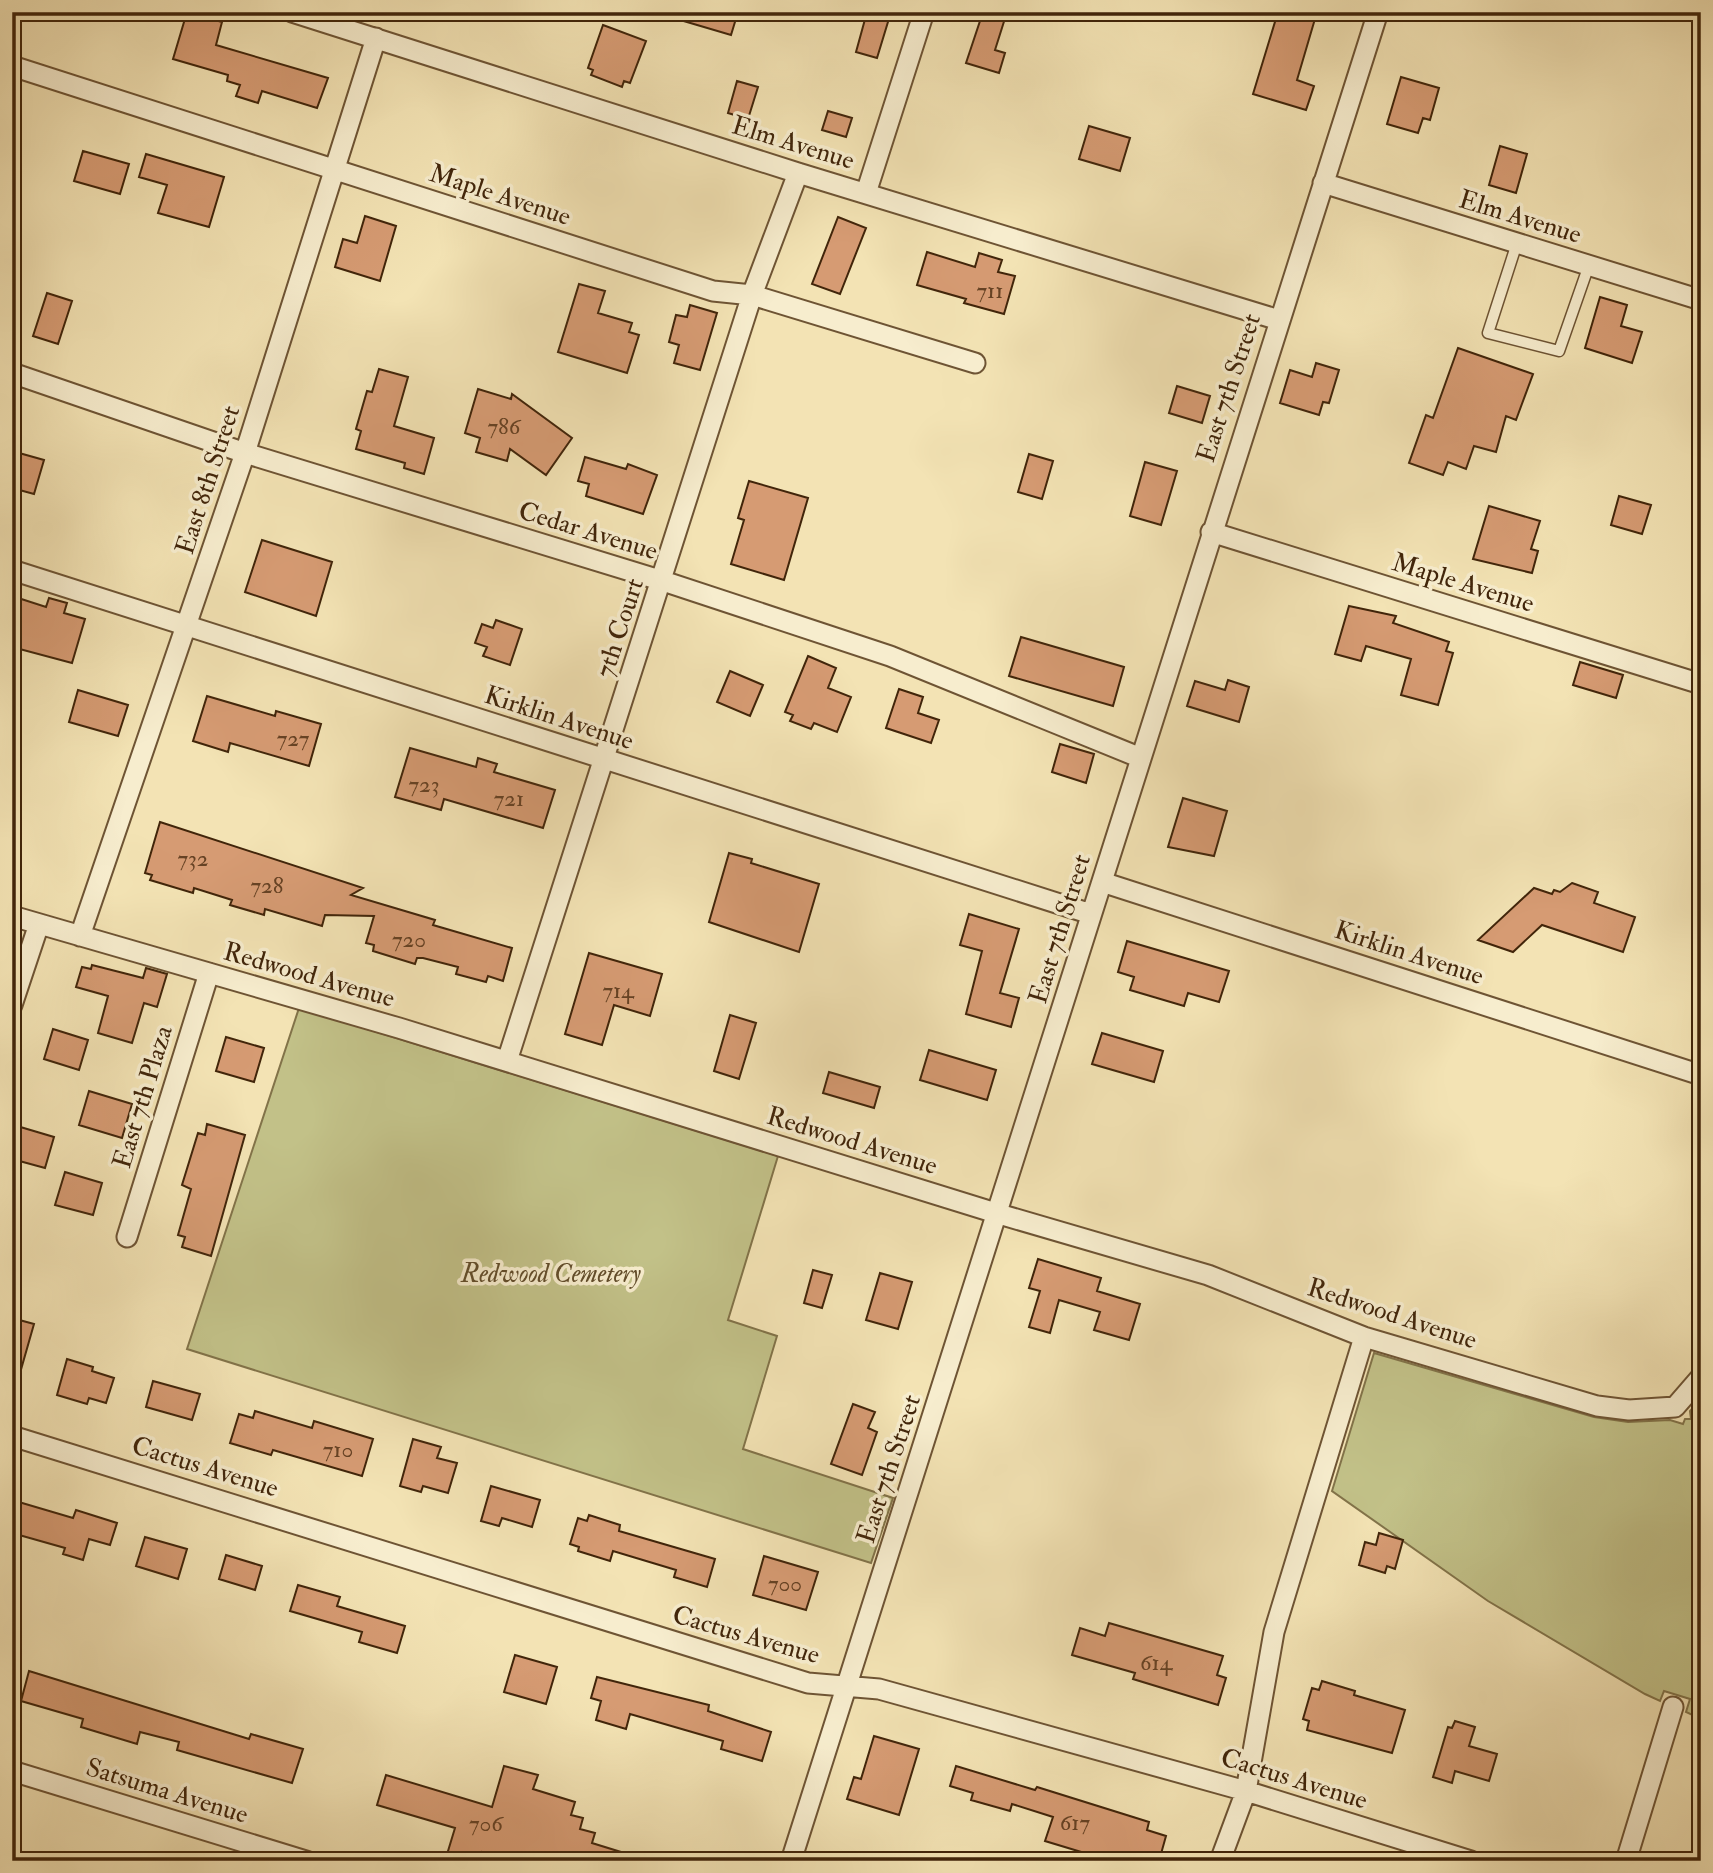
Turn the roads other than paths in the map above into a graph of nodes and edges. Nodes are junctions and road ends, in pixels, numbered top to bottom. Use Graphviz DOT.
graph roads {
  1 [pos="292,12"];
  2 [pos="924,12"];
  3 [pos="1378,12"];
  4 [pos="376,38"];
  5 [pos="12,66"];
  6 [pos="335,170"];
  7 [pos="798,173"];
  8 [pos="1323,183"];
  9 [pos="866,193"];
  10 [pos="1517,243"];
  11 [pos="1589,265"];
  12 [pos="752,295"];
  13 [pos="1701,300"];
  14 [pos="1279,320"];
  15 [pos="975,363"];
  16 [pos="12,373"];
  17 [pos="245,453"];
  18 [pos="1211,532"];
  19 [pos="12,570"];
  20 [pos="663,581"];
  21 [pos="187,627"];
  22 [pos="1701,684"];
  23 [pos="1141,758"];
  24 [pos="605,760"];
  25 [pos="1102,882"];
  26 [pos="1091,914"];
  27 [pos="12,916"];
  28 [pos="39,924"];
  29 [pos="80,936"];
  30 [pos="209,973"];
  31 [pos="12,1005"];
  32 [pos="508,1061"];
  33 [pos="1701,1075"];
  34 [pos="999,1214"];
  35 [pos="127,1237"];
  36 [pos="1364,1337"];
  37 [pos="1701,1377"];
  38 [pos="12,1436"];
  39 [pos="847,1688"];
  40 [pos="1673,1707"];
  41 [pos="12,1771"];
  42 [pos="1246,1791"];
  43 [pos="306,1861"];
  44 [pos="791,1861"];
  45 [pos="1220,1861"];
  46 [pos="1471,1861"];
  47 [pos="1626,1861"];
  1 -- 4 [label="street, Elm Avenue"];
  2 -- 9 [label="street"];
  3 -- 8 [label="street, East 7th Street"];
  4 -- 6 [label="street, East 8th Street"];
  4 -- 7 [label="street, Elm Avenue"];
  5 -- 6 [label="street, Maple Avenue"];
  6 -- 12 [label="street, Maple Avenue"];
  6 -- 17 [label="street, East 8th Street"];
  7 -- 9 [label="street, Elm Avenue"];
  7 -- 12 [label="street, 7th Court"];
  8 -- 10 [label="street, Elm Avenue"];
  8 -- 14 [label="street, East 7th Street"];
  9 -- 14 [label="street, Elm Avenue"];
  10 -- 11 [label="street, Elm Avenue"];
  10 -- 11 [label="lane"];
  11 -- 13 [label="street, Elm Avenue"];
  12 -- 15 [label="street, Maple Avenue"];
  12 -- 20 [label="street, 7th Court"];
  14 -- 18 [label="street, East 7th Street"];
  16 -- 17 [label="street, Cedar Avenue"];
  17 -- 20 [label="street, Cedar Avenue"];
  17 -- 21 [label="street, East 8th Street"];
  18 -- 22 [label="street, Maple Avenue"];
  18 -- 23 [label="street, East 7th Street"];
  19 -- 21 [label="street, Kirklin Avenue"];
  20 -- 23 [label="street, Cedar Avenue"];
  20 -- 24 [label="street, 7th Court"];
  21 -- 24 [label="street, Kirklin Avenue"];
  21 -- 29 [label="street, East 8th Street"];
  23 -- 25 [label="street, East 7th Street"];
  24 -- 26 [label="street, Kirklin Avenue"];
  24 -- 32 [label="street, 7th Court"];
  25 -- 26 [label="street, East 7th Street"];
  25 -- 33 [label="street, Kirklin Avenue"];
  26 -- 34 [label="street, East 7th Street"];
  27 -- 28 [label="street, Redwood Avenue"];
  28 -- 29 [label="street, Redwood Avenue"];
  28 -- 31 [label="street"];
  29 -- 30 [label="street, Redwood Avenue"];
  30 -- 32 [label="street, Redwood Avenue"];
  30 -- 35 [label="street, East 7th Plaza"];
  32 -- 34 [label="street, Redwood Avenue"];
  34 -- 36 [label="street, Redwood Avenue"];
  34 -- 39 [label="street, East 7th Street"];
  36 -- 37 [label="street, Redwood Avenue"];
  36 -- 42 [label="street"];
  38 -- 39 [label="street, Cactus Avenue"];
  39 -- 42 [label="street, Cactus Avenue"];
  39 -- 44 [label="street, East 7th Street"];
  40 -- 47 [label="street"];
  41 -- 43 [label="street, Satsuma Avenue"];
  42 -- 45 [label="street"];
  42 -- 46 [label="street, Cactus Avenue"];
}
